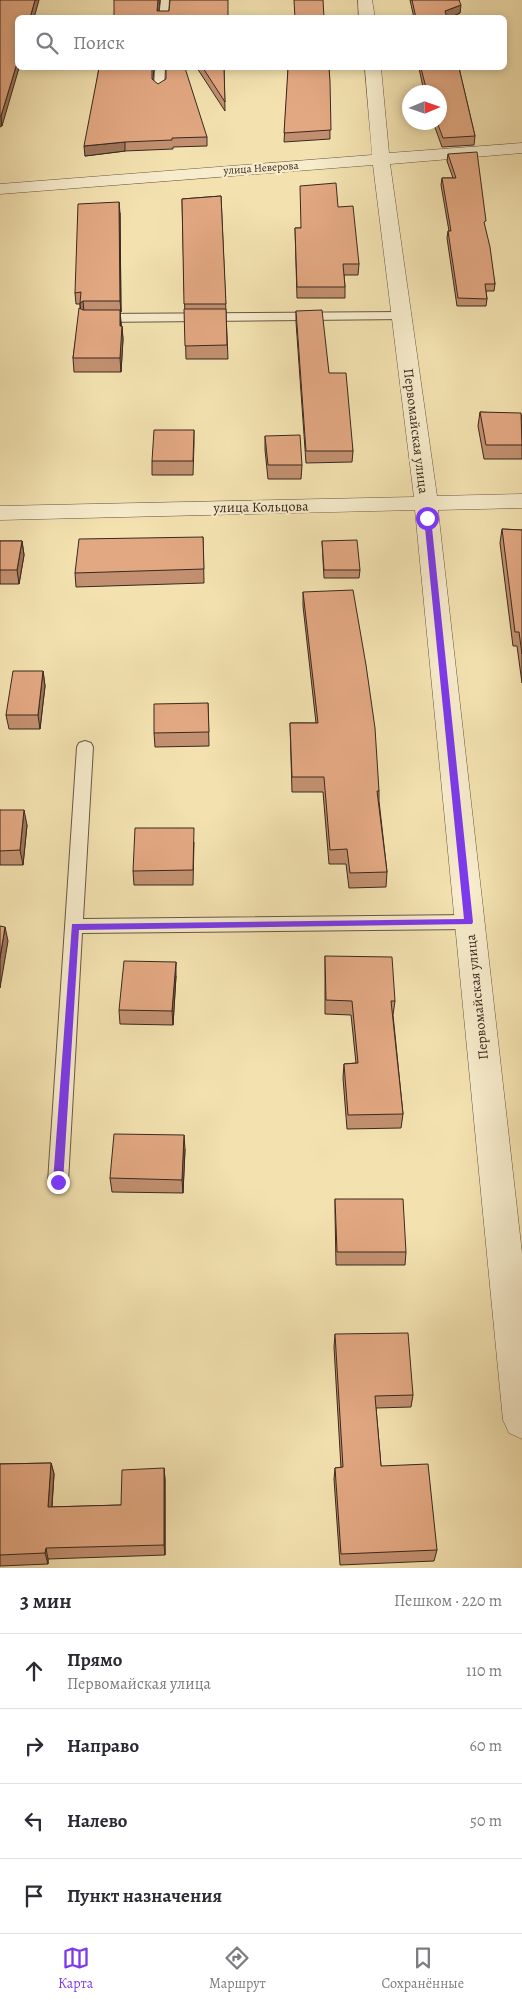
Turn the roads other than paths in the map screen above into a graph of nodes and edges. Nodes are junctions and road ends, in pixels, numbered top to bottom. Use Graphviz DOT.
graph roads {
  1 [pos="165,0"];
  2 [pos="365,0"];
  3 [pos="163,15"];
  4 [pos="367,15"];
  5 [pos="160,70"];
  6 [pos="373,70"];
  7 [pos="159,88"];
  8 [pos="522,148"];
  9 [pos="381,159"];
  10 [pos="0,188"];
  11 [pos="402,316"];
  12 [pos="84,318"];
  13 [pos="522,501"];
  14 [pos="426,503"];
  15 [pos="0,513"];
  16 [pos="85,747"];
  17 [pos="469,922"];
  18 [pos="75,926"];
  19 [pos="58,1182"];
  20 [pos="522,1420"];
  1 -- 3 [label="lane"];
  2 -- 4 [label="street"];
  5 -- 7 [label="lane"];
  6 -- 9 [label="street, Первомайская улица"];
  8 -- 9 [label="street, улица Неверова"];
  9 -- 10 [label="street, улица Неверова"];
  9 -- 11 [label="street, Первомайская улица"];
  11 -- 12 [label="lane"];
  11 -- 14 [label="street, Первомайская улица"];
  13 -- 14 [label="street, улица Кольцова"];
  14 -- 15 [label="street, улица Кольцова"];
  14 -- 17 [label="street, Первомайская улица"];
  16 -- 18 [label="lane"];
  17 -- 18 [label="lane"];
  17 -- 20 [label="street, Первомайская улица"];
  18 -- 19 [label="lane"];
}
